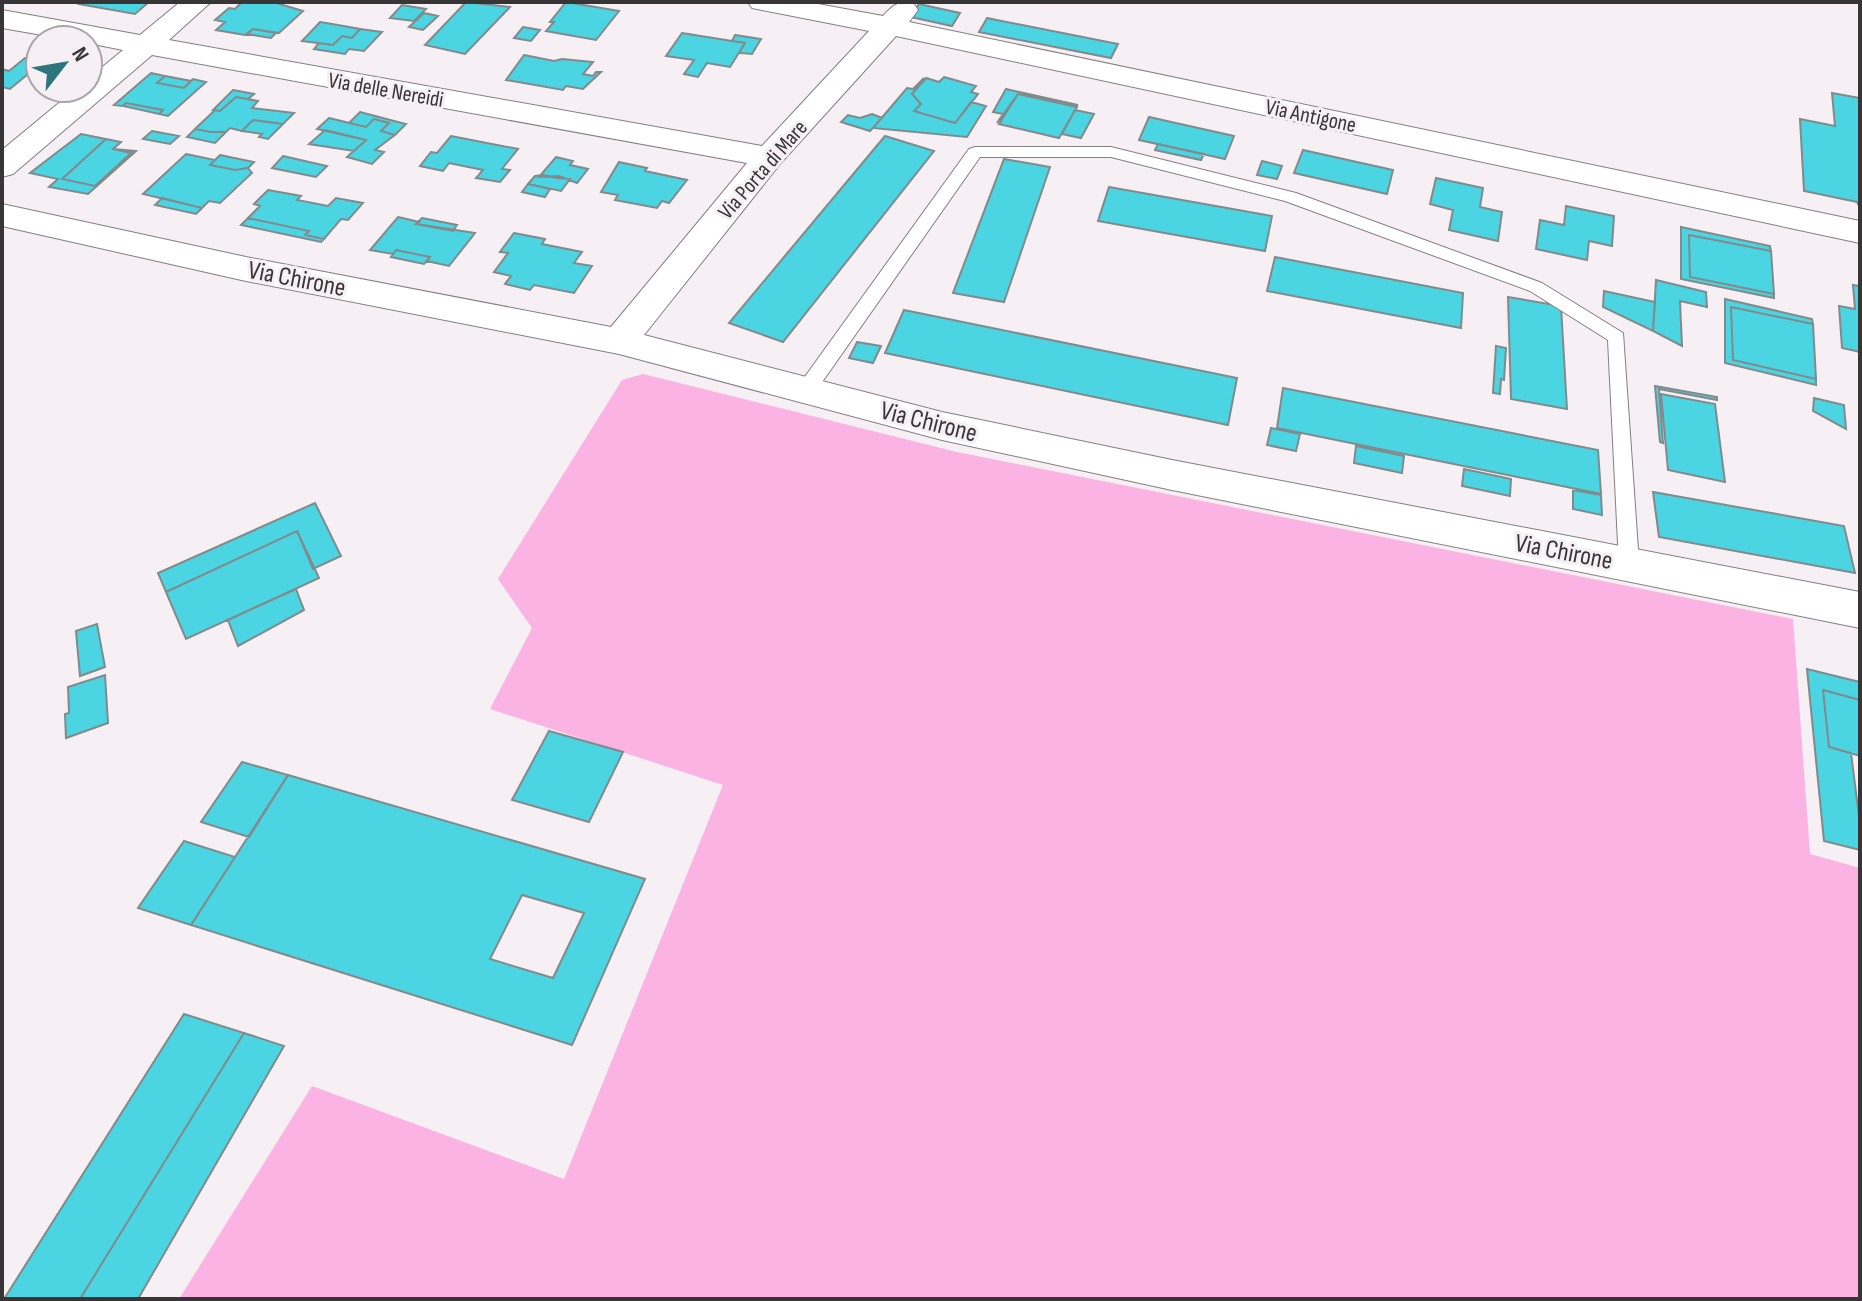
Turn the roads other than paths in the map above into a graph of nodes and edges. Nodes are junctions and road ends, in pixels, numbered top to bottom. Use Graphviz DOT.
graph roads {
  1 [pos="197,2"];
  2 [pos="762,2"];
  3 [pos="900,14"];
  4 [pos="2,19"];
  5 [pos="145,46"];
  6 [pos="769,157"];
  7 [pos="2,167"];
  8 [pos="2,215"];
  9 [pos="1860,232"];
  10 [pos="619,341"];
  11 [pos="806,390"];
  12 [pos="1629,564"];
  13 [pos="1860,610"];
  1 -- 5 [label="street"];
  2 -- 3 [label="street, Via Antigone"];
  3 -- 6 [label="street, Via Porta di Mare"];
  3 -- 9 [label="street, Via Antigone"];
  4 -- 5 [label="street, Via delle Nereidi"];
  5 -- 6 [label="street, Via delle Nereidi"];
  5 -- 7 [label="street"];
  6 -- 10 [label="street, Via Porta di Mare"];
  8 -- 10 [label="street, Via Chirone"];
  10 -- 11 [label="street, Via Chirone"];
  11 -- 12 [label="street, Via Chirone"];
  11 -- 12 [label="lane"];
  12 -- 13 [label="street, Via Chirone"];
}
